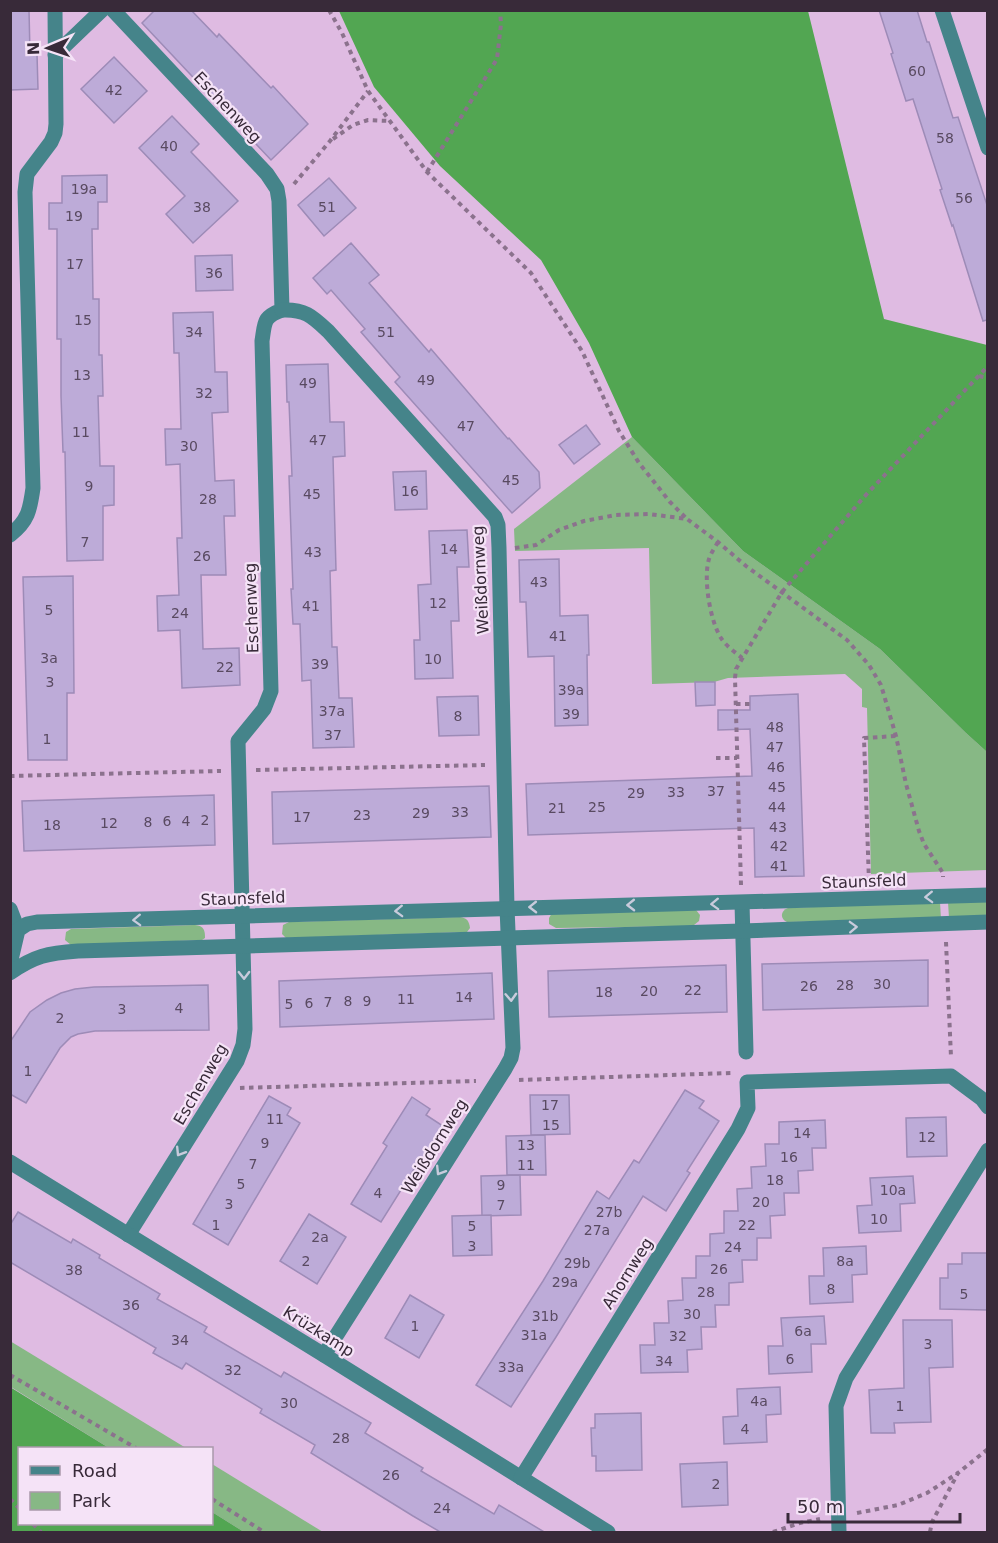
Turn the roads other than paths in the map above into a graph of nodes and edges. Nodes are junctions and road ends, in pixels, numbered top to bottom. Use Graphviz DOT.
graph roads {
  1 [pos="55,10"];
  2 [pos="102,10"];
  3 [pos="113,10"];
  4 [pos="942,10"];
  5 [pos="55,55"];
  6 [pos="987,148"];
  7 [pos="282,310"];
  8 [pos="10,535"];
  9 [pos="741,895"];
  10 [pos="987,895"];
  11 [pos="507,908"];
  12 [pos="10,909"];
  13 [pos="243,916"];
  14 [pos="987,922"];
  15 [pos="18,930"];
  16 [pos="742,931"];
  17 [pos="508,938"];
  18 [pos="243,946"];
  19 [pos="10,963"];
  20 [pos="10,973"];
  21 [pos="746,1052"];
  22 [pos="987,1107"];
  23 [pos="987,1150"];
  24 [pos="10,1162"];
  25 [pos="128,1235"];
  26 [pos="324,1355"];
  27 [pos="521,1478"];
  28 [pos="608,1533"];
  29 [pos="839,1533"];
  1 -- 5 [label="street"];
  2 -- 5 [label="street"];
  3 -- 7 [label="street, Eschenweg"];
  4 -- 6 [label="street"];
  5 -- 8 [label="street"];
  7 -- 11 [label="street, Weißdornweg"];
  7 -- 13 [label="street, Eschenweg"];
  10 -- 9 [label="street, Staunsfeld, one-way"];
  9 -- 11 [label="street, Staunsfeld, one-way"];
  9 -- 16 [label="street"];
  11 -- 13 [label="street, Staunsfeld, one-way"];
  11 -- 17 [label="street"];
  12 -- 15 [label="street"];
  13 -- 15 [label="street, Staunsfeld, one-way"];
  13 -- 18 [label="street, Eschenweg"];
  16 -- 14 [label="street, one-way"];
  15 -- 19 [label="street"];
  16 -- 17 [label="street"];
  16 -- 21 [label="street"];
  17 -- 18 [label="street"];
  17 -- 26 [label="street, Weißdornweg, one-way"];
  18 -- 20 [label="street"];
  18 -- 25 [label="street, Eschenweg, one-way"];
  22 -- 27 [label="street, Ahornweg"];
  23 -- 29 [label="street"];
  24 -- 25 [label="street, Krüzkamp"];
  25 -- 26 [label="street, Krüzkamp"];
  26 -- 27 [label="street, Krüzkamp"];
  27 -- 28 [label="street, Krüzkamp"];
}
